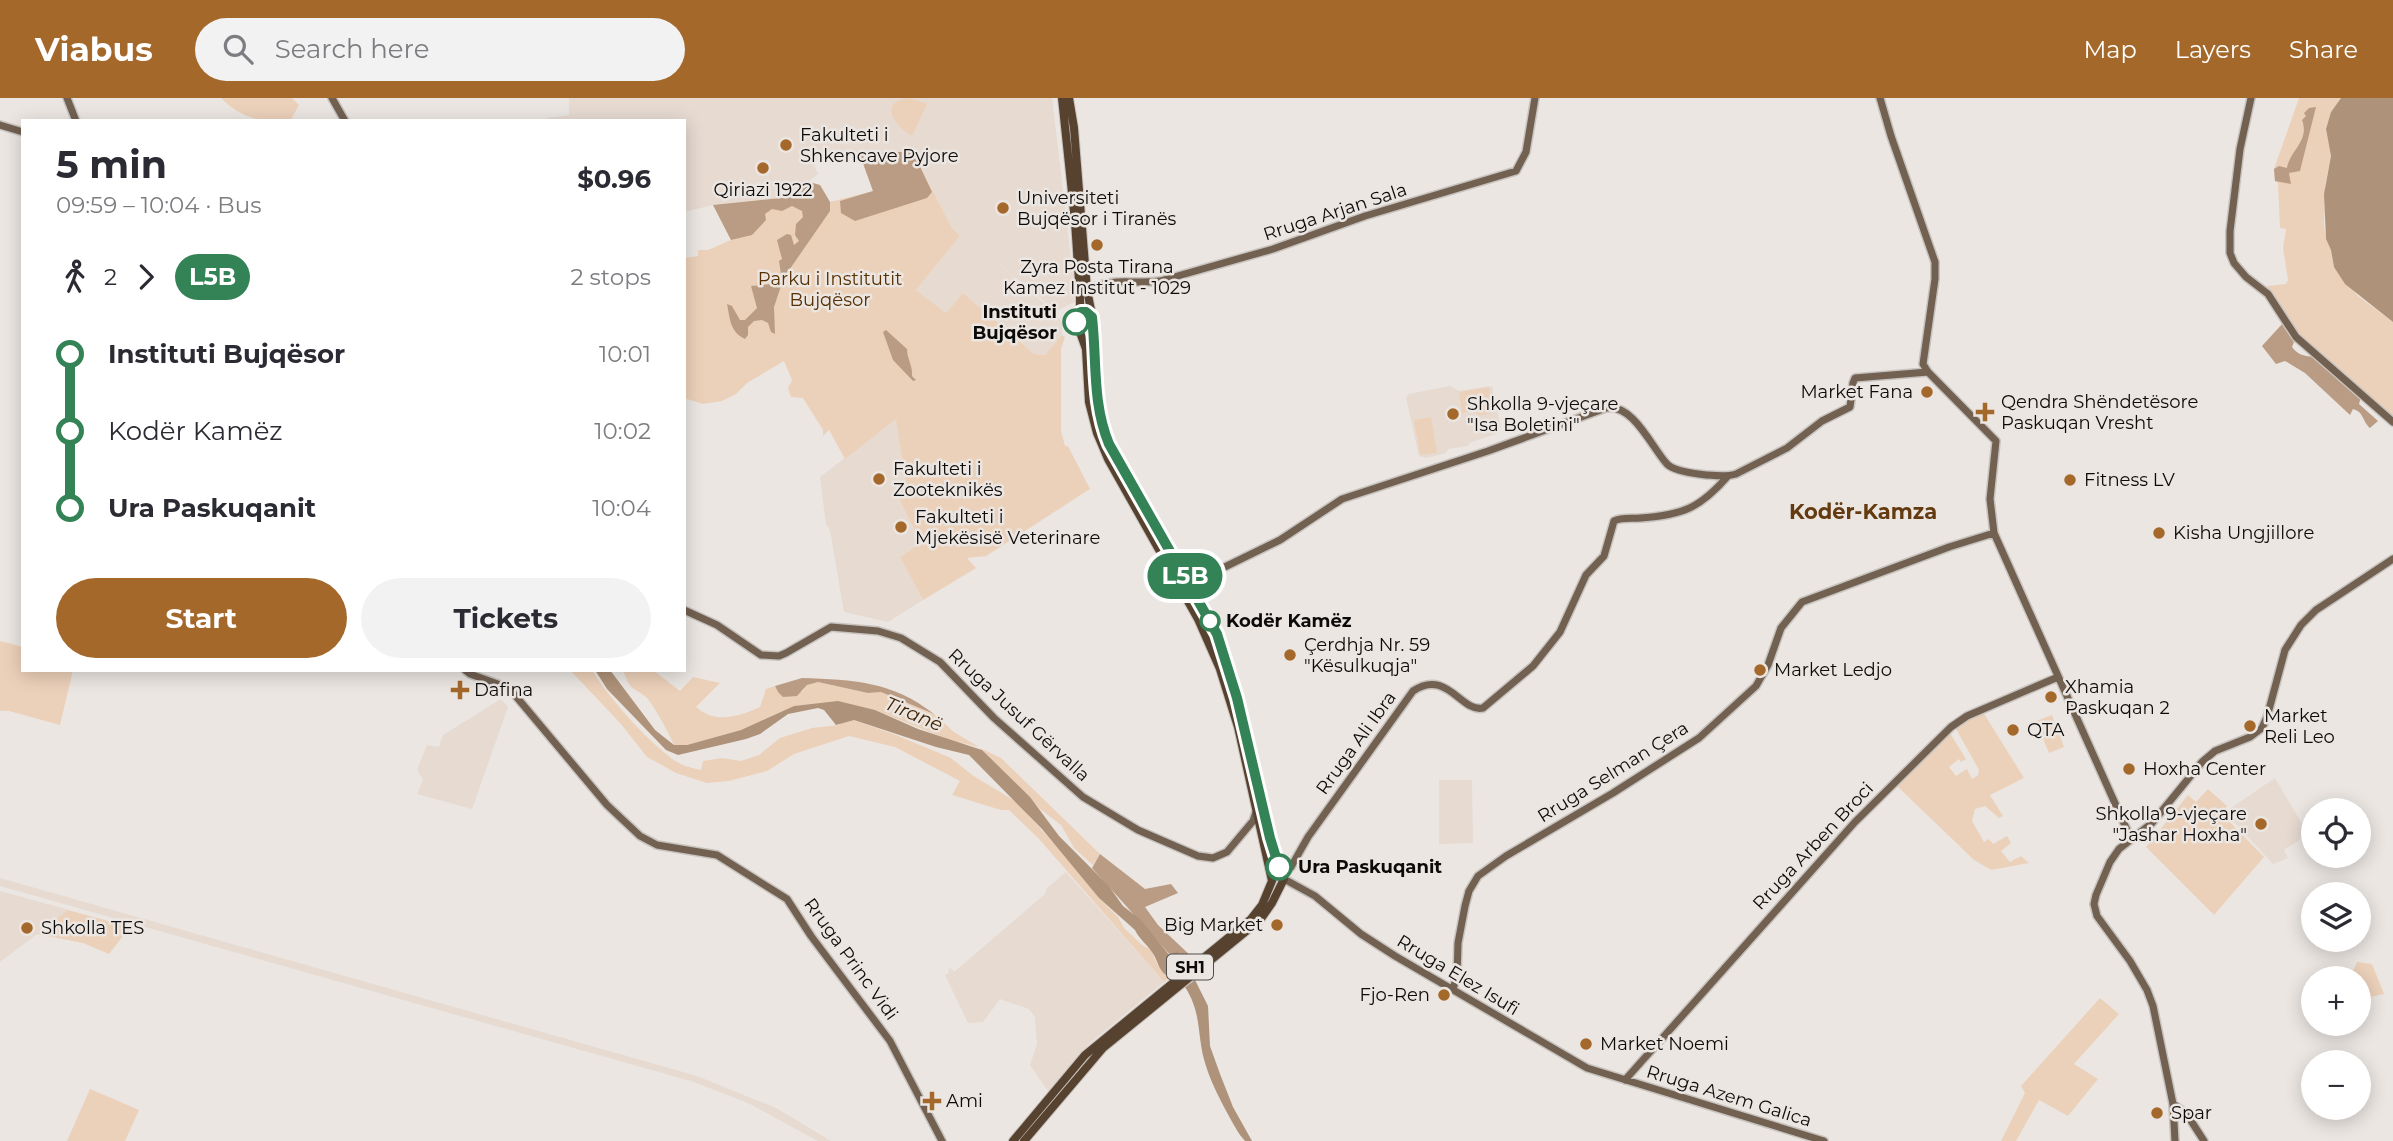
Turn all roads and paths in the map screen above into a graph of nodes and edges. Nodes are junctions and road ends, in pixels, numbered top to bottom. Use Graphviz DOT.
graph roads {
  1 [pos="67,98"];
  2 [pos="332,98"];
  3 [pos="1062,98"];
  4 [pos="1069,98"];
  5 [pos="1535,98"];
  6 [pos="1880,98"];
  7 [pos="2251,98"];
  8 [pos="75,119"];
  9 [pos="344,119"];
  10 [pos="0,125"];
  11 [pos="21,131"];
  12 [pos="1083,293"];
  13 [pos="1080,313"];
  14 [pos="1092,318"];
  15 [pos="1078,326"];
  16 [pos="1928,372"];
  17 [pos="2393,422"];
  18 [pos="1728,476"];
  19 [pos="1994,533"];
  20 [pos="2393,559"];
  21 [pos="1186,586"];
  22 [pos="686,611"];
  23 [pos="468,672"];
  24 [pos="2058,677"];
  25 [pos="1256,812"];
  26 [pos="1248,827"];
  27 [pos="1259,828"];
  28 [pos="2132,839"];
  29 [pos="1283,878"];
  30 [pos="1271,879"];
  31 [pos="1246,927"];
  32 [pos="1453,989"];
  33 [pos="1139,1013"];
  34 [pos="1625,1080"];
  35 [pos="2173,1104"];
  36 [pos="942,1141"];
  37 [pos="1013,1141"];
  38 [pos="1024,1141"];
  39 [pos="1824,1141"];
  40 [pos="2175,1141"];
  41 [pos="2204,1141"];
  1 -- 8 [label="street"];
  2 -- 9 [label="street"];
  3 -- 12 [label="main road"];
  4 -- 12 [label="main road"];
  5 -- 12 [label="street, Rruga Arjan Sala"];
  6 -- 16 [label="street"];
  7 -- 17 [label="street"];
  10 -- 11 [label="street"];
  12 -- 13 [label="main road"];
  12 -- 14 [label="main road"];
  13 -- 14 [label="main road"];
  13 -- 15 [label="main road"];
  14 -- 15 [label="main road"];
  14 -- 21 [label="main road"];
  15 -- 21 [label="main road"];
  16 -- 18 [label="street"];
  16 -- 19 [label="street"];
  18 -- 21 [label="street"];
  18 -- 29 [label="street, Rruga Ali Ibra"];
  19 -- 24 [label="street"];
  19 -- 32 [label="street, Rruga Selman Çera"];
  20 -- 28 [label="street"];
  21 -- 25 [label="main road"];
  21 -- 29 [label="main road"];
  22 -- 26 [label="street, Rruga Jusuf Gërvalla"];
  23 -- 36 [label="street, Rruga Princ Vidi"];
  24 -- 28 [label="street"];
  24 -- 34 [label="street, Rruga Arben Broci"];
  25 -- 26 [label="street, Rruga Jusuf Gërvalla"];
  25 -- 27 [label="main road"];
  26 -- 27 [label="street"];
  27 -- 30 [label="main road"];
  28 -- 35 [label="street"];
  29 -- 30 [label="main road"];
  29 -- 31 [label="main road, SH1"];
  29 -- 32 [label="street, Rruga Elez Isufi"];
  30 -- 31 [label="main road, SH1"];
  31 -- 33 [label="main road, SH1"];
  32 -- 34 [label="street, Rruga Elez Isufi"];
  33 -- 37 [label="main road, SH1"];
  33 -- 38 [label="main road, SH1"];
  34 -- 39 [label="street, Rruga Azem Galica"];
  35 -- 40 [label="street"];
  35 -- 41 [label="street"];
}
